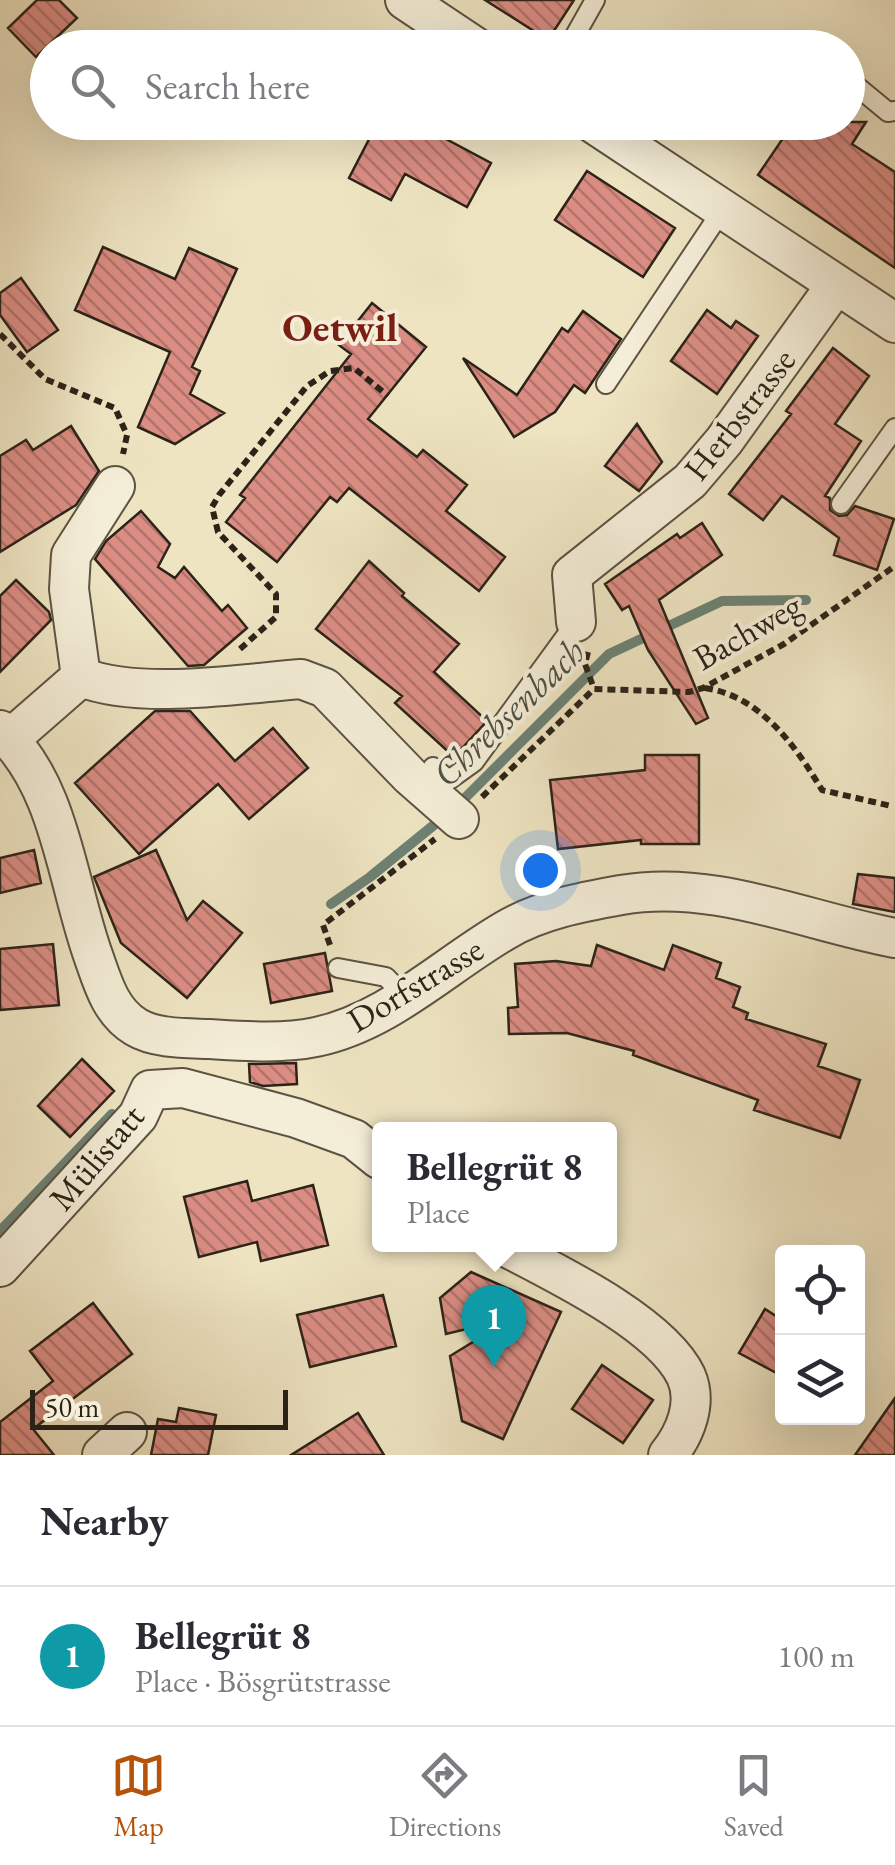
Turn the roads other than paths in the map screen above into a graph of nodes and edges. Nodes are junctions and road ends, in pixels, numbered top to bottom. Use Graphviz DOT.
graph roads {
  1 [pos="405,0"];
  2 [pos="595,0"];
  3 [pos="450,30"];
  4 [pos="578,30"];
  5 [pos="865,93"];
  6 [pos="895,111"];
  7 [pos="619,140"];
  8 [pos="723,209"];
  9 [pos="836,285"];
  10 [pos="895,323"];
  11 [pos="606,384"];
  12 [pos="895,428"];
  13 [pos="115,486"];
  14 [pos="841,504"];
  15 [pos="576,622"];
  16 [pos="81,677"];
  17 [pos="5,735"];
  18 [pos="433,766"];
  19 [pos="452,814"];
  20 [pos="895,938"];
  21 [pos="338,968"];
  22 [pos="406,998"];
  23 [pos="136,1028"];
  24 [pos="150,1090"];
  25 [pos="372,1153"];
  26 [pos="514,1252"];
  27 [pos="0,1268"];
  28 [pos="668,1455"];
  1 -- 3 [label="street"];
  2 -- 4 [label="lane"];
  5 -- 6 [label="lane"];
  7 -- 8 [label="street"];
  8 -- 9 [label="street"];
  8 -- 11 [label="lane"];
  9 -- 10 [label="street"];
  9 -- 15 [label="street, Herbstrasse"];
  12 -- 14 [label="lane"];
  13 -- 16 [label="street"];
  15 -- 18 [label="lane"];
  16 -- 17 [label="street"];
  16 -- 19 [label="street"];
  17 -- 23 [label="street"];
  20 -- 22 [label="street, Dorfstrasse"];
  21 -- 22 [label="lane"];
  22 -- 23 [label="street, Dorfstrasse"];
  23 -- 24 [label="street"];
  24 -- 25 [label="street"];
  24 -- 27 [label="street, Mülistatt"];
  26 -- 28 [label="street"];
}
